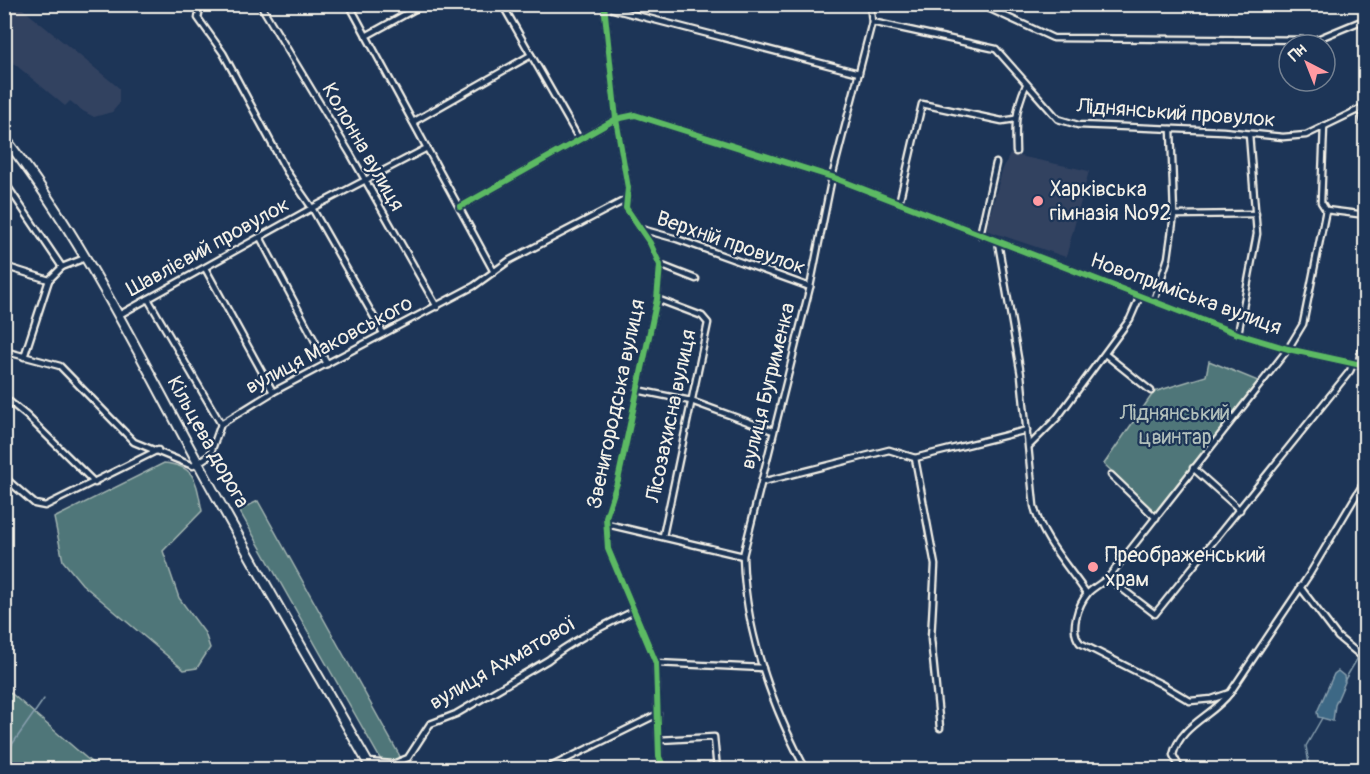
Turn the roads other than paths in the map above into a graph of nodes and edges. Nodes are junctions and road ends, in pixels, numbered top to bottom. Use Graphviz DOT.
graph roads {
  1 [pos="203,4"];
  2 [pos="260,4"];
  3 [pos="349,4"];
  4 [pos="424,4"];
  5 [pos="502,4"];
  6 [pos="870,4"];
  7 [pos="979,4"];
  8 [pos="604,6"];
  9 [pos="1365,20"];
  10 [pos="872,22"];
  11 [pos="366,36"];
  12 [pos="531,55"];
  13 [pos="859,73"];
  14 [pos="1026,85"];
  15 [pos="1363,107"];
  16 [pos="615,119"];
  17 [pos="1015,119"];
  18 [pos="413,122"];
  19 [pos="1324,126"];
  20 [pos="1171,129"];
  21 [pos="1365,130"];
  22 [pos="1249,134"];
  23 [pos="4,137"];
  24 [pos="579,139"];
  25 [pos="427,148"];
  26 [pos="1017,152"];
  27 [pos="996,163"];
  28 [pos="832,177"];
  29 [pos="365,180"];
  30 [pos="4,181"];
  31 [pos="627,199"];
  32 [pos="899,203"];
  33 [pos="460,207"];
  34 [pos="312,208"];
  35 [pos="1365,208"];
  36 [pos="1326,210"];
  37 [pos="1256,213"];
  38 [pos="1174,215"];
  39 [pos="1365,215"];
  40 [pos="641,230"];
  41 [pos="980,235"];
  42 [pos="260,237"];
  43 [pos="998,242"];
  44 [pos="86,257"];
  45 [pos="660,265"];
  46 [pos="4,266"];
  47 [pos="62,267"];
  48 [pos="205,267"];
  49 [pos="494,272"];
  50 [pos="696,279"];
  51 [pos="49,280"];
  52 [pos="810,287"];
  53 [pos="1140,296"];
  54 [pos="148,299"];
  55 [pos="657,299"];
  56 [pos="1154,301"];
  57 [pos="437,307"];
  58 [pos="119,315"];
  59 [pos="1365,329"];
  60 [pos="383,333"];
  61 [pos="1238,334"];
  62 [pos="1288,349"];
  63 [pos="4,351"];
  64 [pos="1105,354"];
  65 [pos="24,357"];
  66 [pos="327,364"];
  67 [pos="1355,364"];
  68 [pos="1365,366"];
  69 [pos="637,390"];
  70 [pos="1151,391"];
  71 [pos="273,392"];
  72 [pos="4,397"];
  73 [pos="692,401"];
  74 [pos="221,424"];
  75 [pos="1027,430"];
  76 [pos="774,431"];
  77 [pos="1029,446"];
  78 [pos="158,450"];
  79 [pos="915,458"];
  80 [pos="198,464"];
  81 [pos="1193,468"];
  82 [pos="1110,476"];
  83 [pos="4,477"];
  84 [pos="1365,478"];
  85 [pos="762,482"];
  86 [pos="95,483"];
  87 [pos="1240,510"];
  88 [pos="1156,518"];
  89 [pos="607,524"];
  90 [pos="663,536"];
  91 [pos="743,556"];
  92 [pos="1108,578"];
  93 [pos="1300,587"];
  94 [pos="1088,594"];
  95 [pos="633,611"];
  96 [pos="1365,660"];
  97 [pos="656,663"];
  98 [pos="763,668"];
  99 [pos="1230,693"];
  100 [pos="658,714"];
  101 [pos="940,728"];
  102 [pos="659,740"];
  103 [pos="370,766"];
  104 [pos="544,770"];
  105 [pos="665,770"];
  106 [pos="717,770"];
  107 [pos="806,770"];
  108 [pos="1181,770"];
  1 -- 34 [label="street, Шавлієвий провулок"];
  2 -- 29 [label="street, Колонна вулиця"];
  3 -- 11 [label="street"];
  4 -- 11 [label="street"];
  5 -- 12 [label="street"];
  6 -- 10 [label="street, вулиця Бугрименка"];
  7 -- 9 [label="street"];
  8 -- 13 [label="street"];
  8 -- 16 [label="street"];
  10 -- 13 [label="street, вулиця Бугрименка"];
  10 -- 14 [label="street, Ліднянський провулок"];
  11 -- 18 [label="street"];
  12 -- 18 [label="street"];
  12 -- 24 [label="street"];
  13 -- 28 [label="street, вулиця Бугрименка"];
  14 -- 17 [label="street"];
  14 -- 20 [label="street, Ліднянський провулок"];
  15 -- 19 [label="street, Ліднянський провулок"];
  15 -- 21 [label="street"];
  16 -- 24 [label="street"];
  16 -- 28 [label="street, Новоприміська вулиця"];
  16 -- 31 [label="street"];
  17 -- 26 [label="street"];
  17 -- 32 [label="street"];
  18 -- 25 [label="street"];
  19 -- 22 [label="street, Ліднянський провулок"];
  19 -- 36 [label="street"];
  20 -- 22 [label="street, Ліднянський провулок"];
  20 -- 38 [label="street"];
  22 -- 37 [label="street"];
  23 -- 44 [label="highway, Кільцева дорога"];
  24 -- 33 [label="street"];
  25 -- 29 [label="street, Шавлієвий провулок"];
  25 -- 33 [label="street"];
  27 -- 41 [label="street"];
  28 -- 32 [label="street, Новоприміська вулиця"];
  28 -- 52 [label="street, вулиця Бугрименка"];
  29 -- 34 [label="street, Шавлієвий провулок"];
  29 -- 57 [label="street, Колонна вулиця"];
  30 -- 47 [label="street"];
  31 -- 40 [label="street"];
  31 -- 49 [label="street, вулиця Маковського"];
  32 -- 41 [label="street, Новоприміська вулиця"];
  33 -- 49 [label="street"];
  34 -- 42 [label="street, Шавлієвий провулок"];
  34 -- 60 [label="street"];
  35 -- 39 [label="street"];
  36 -- 39 [label="street"];
  36 -- 62 [label="street"];
  37 -- 38 [label="street"];
  37 -- 61 [label="street"];
  38 -- 56 [label="street"];
  40 -- 45 [label="street"];
  40 -- 52 [label="street, Верхній провулок"];
  41 -- 43 [label="street, Новоприміська вулиця"];
  42 -- 48 [label="street, Шавлієвий провулок"];
  42 -- 66 [label="street"];
  43 -- 53 [label="street, Новоприміська вулиця"];
  43 -- 75 [label="street"];
  44 -- 47 [label="street"];
  44 -- 58 [label="highway, Кільцева дорога"];
  45 -- 50 [label="street"];
  45 -- 55 [label="street, Звенигородська вулиця"];
  46 -- 51 [label="street"];
  47 -- 51 [label="street"];
  48 -- 54 [label="street, Шавлієвий провулок"];
  48 -- 71 [label="street"];
  49 -- 57 [label="street, вулиця Маковського"];
  51 -- 65 [label="street"];
  52 -- 76 [label="street, вулиця Бугрименка"];
  53 -- 56 [label="street, Новоприміська вулиця"];
  53 -- 64 [label="street"];
  54 -- 58 [label="street, Шавлієвий провулок"];
  54 -- 74 [label="street"];
  55 -- 69 [label="street, Звенигородська вулиця"];
  55 -- 73 [label="street, Лісозахисна вулиця"];
  56 -- 61 [label="street, Новоприміська вулиця"];
  57 -- 60 [label="street, вулиця Маковського"];
  58 -- 80 [label="highway, Кільцева дорога"];
  59 -- 67 [label="street"];
  60 -- 66 [label="street, вулиця Маковського"];
  61 -- 62 [label="street, Новоприміська вулиця"];
  62 -- 67 [label="street, Новоприміська вулиця"];
  62 -- 81 [label="street"];
  63 -- 65 [label="street"];
  64 -- 70 [label="street"];
  64 -- 77 [label="street"];
  65 -- 78 [label="street"];
  66 -- 71 [label="street, вулиця Маковського"];
  67 -- 68 [label="street, Новоприміська вулиця"];
  67 -- 87 [label="street"];
  69 -- 73 [label="street"];
  69 -- 89 [label="street, Звенигородська вулиця"];
  71 -- 74 [label="street, вулиця Маковського"];
  72 -- 86 [label="street"];
  73 -- 76 [label="street"];
  73 -- 90 [label="street, Лісозахисна вулиця"];
  74 -- 80 [label="street"];
  75 -- 77 [label="street"];
  75 -- 79 [label="street"];
  76 -- 85 [label="street, вулиця Бугрименка"];
  77 -- 94 [label="street"];
  78 -- 80 [label="street"];
  78 -- 86 [label="street"];
  79 -- 85 [label="street"];
  79 -- 101 [label="street"];
  80 -- 103 [label="highway, Кільцева дорога"];
  81 -- 87 [label="street"];
  81 -- 88 [label="street"];
  82 -- 88 [label="street"];
  83 -- 86 [label="street"];
  84 -- 93 [label="street"];
  85 -- 91 [label="street, вулиця Бугрименка"];
  87 -- 92 [label="street"];
  88 -- 92 [label="street"];
  89 -- 90 [label="street"];
  89 -- 95 [label="street, Звенигородська вулиця"];
  90 -- 91 [label="street"];
  91 -- 98 [label="street, вулиця Бугрименка"];
  92 -- 94 [label="street"];
  93 -- 96 [label="street"];
  93 -- 99 [label="street"];
  94 -- 99 [label="street"];
  95 -- 97 [label="street, Звенигородська вулиця"];
  95 -- 103 [label="street, вулиця Ахматової"];
  97 -- 98 [label="street"];
  97 -- 100 [label="street, Звенигородська вулиця"];
  98 -- 107 [label="street, вулиця Бугрименка"];
  99 -- 108 [label="street"];
  100 -- 102 [label="street, Звенигородська вулиця"];
  100 -- 104 [label="street"];
  102 -- 105 [label="street, Звенигородська вулиця"];
  102 -- 106 [label="street"];
}
